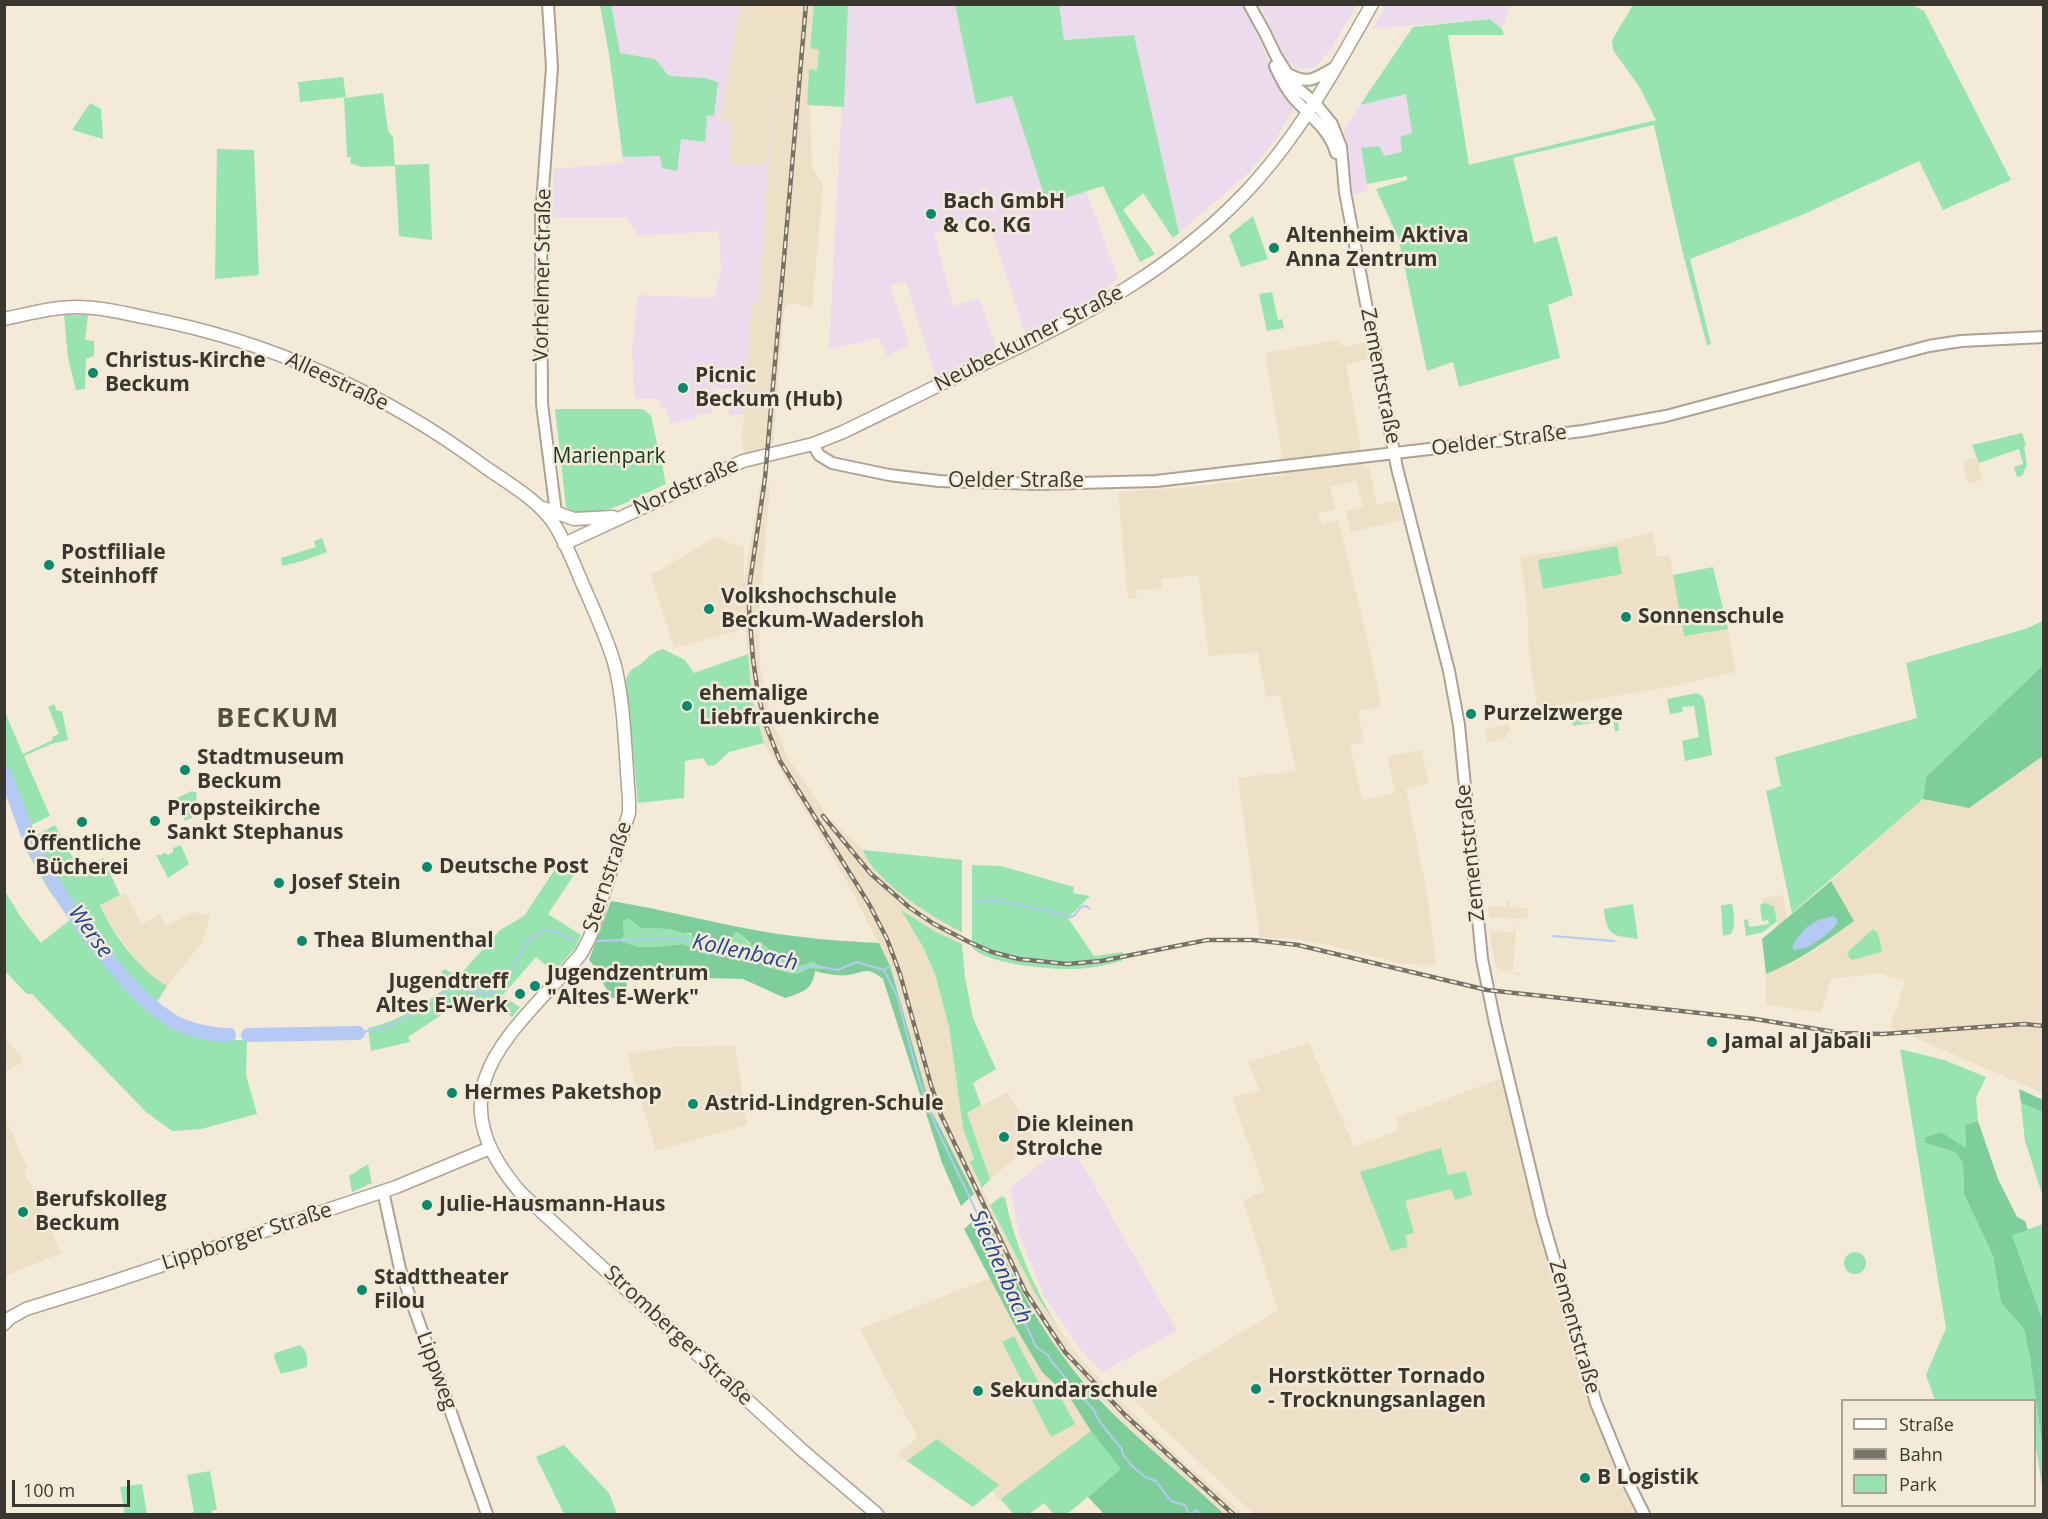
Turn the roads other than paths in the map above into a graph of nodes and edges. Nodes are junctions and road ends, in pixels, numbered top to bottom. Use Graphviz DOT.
graph roads {
  1 [pos="548,4"];
  2 [pos="1372,4"];
  3 [pos="1251,9"];
  4 [pos="1337,66"];
  5 [pos="1287,73"];
  6 [pos="1311,107"];
  7 [pos="4,319"];
  8 [pos="2043,337"];
  9 [pos="813,444"];
  10 [pos="1394,453"];
  11 [pos="539,507"];
  12 [pos="556,513"];
  13 [pos="621,517"];
  14 [pos="564,544"];
  15 [pos="490,1148"];
  16 [pos="383,1191"];
  17 [pos="4,1323"];
  18 [pos="488,1515"];
  19 [pos="877,1515"];
  20 [pos="1644,1515"];
  1 -- 12 [label="street, Vorhelmer Straße"];
  2 -- 4 [label="main road, Neubeckumer Straße"];
  3 -- 5 [label="street, Zementstraße"];
  3 -- 6 [label="street, Zementstraße"];
  4 -- 5 [label="street"];
  4 -- 6 [label="main road, Neubeckumer Straße"];
  5 -- 6 [label="street, Zementstraße"];
  6 -- 9 [label="main road, Neubeckumer Straße"];
  6 -- 10 [label="street, Zementstraße"];
  7 -- 11 [label="main road, Alleestraße"];
  8 -- 10 [label="street, Oelder Straße"];
  9 -- 10 [label="street, Oelder Straße"];
  9 -- 13 [label="main road, Nordstraße"];
  10 -- 20 [label="street, Zementstraße"];
  11 -- 12 [label="main road, Alleestraße"];
  11 -- 14 [label="main road, Alleestraße"];
  12 -- 13 [label="main road, Alleestraße"];
  12 -- 14 [label="main road, Vorhelmer Straße"];
  13 -- 14 [label="main road, Nordstraße"];
  14 -- 15 [label="main road, Sternstraße"];
  15 -- 16 [label="main road, Lippborger Straße"];
  15 -- 19 [label="main road, Stromberger Straße"];
  16 -- 17 [label="main road, Lippborger Straße"];
  16 -- 18 [label="street, Lippweg"];
}
